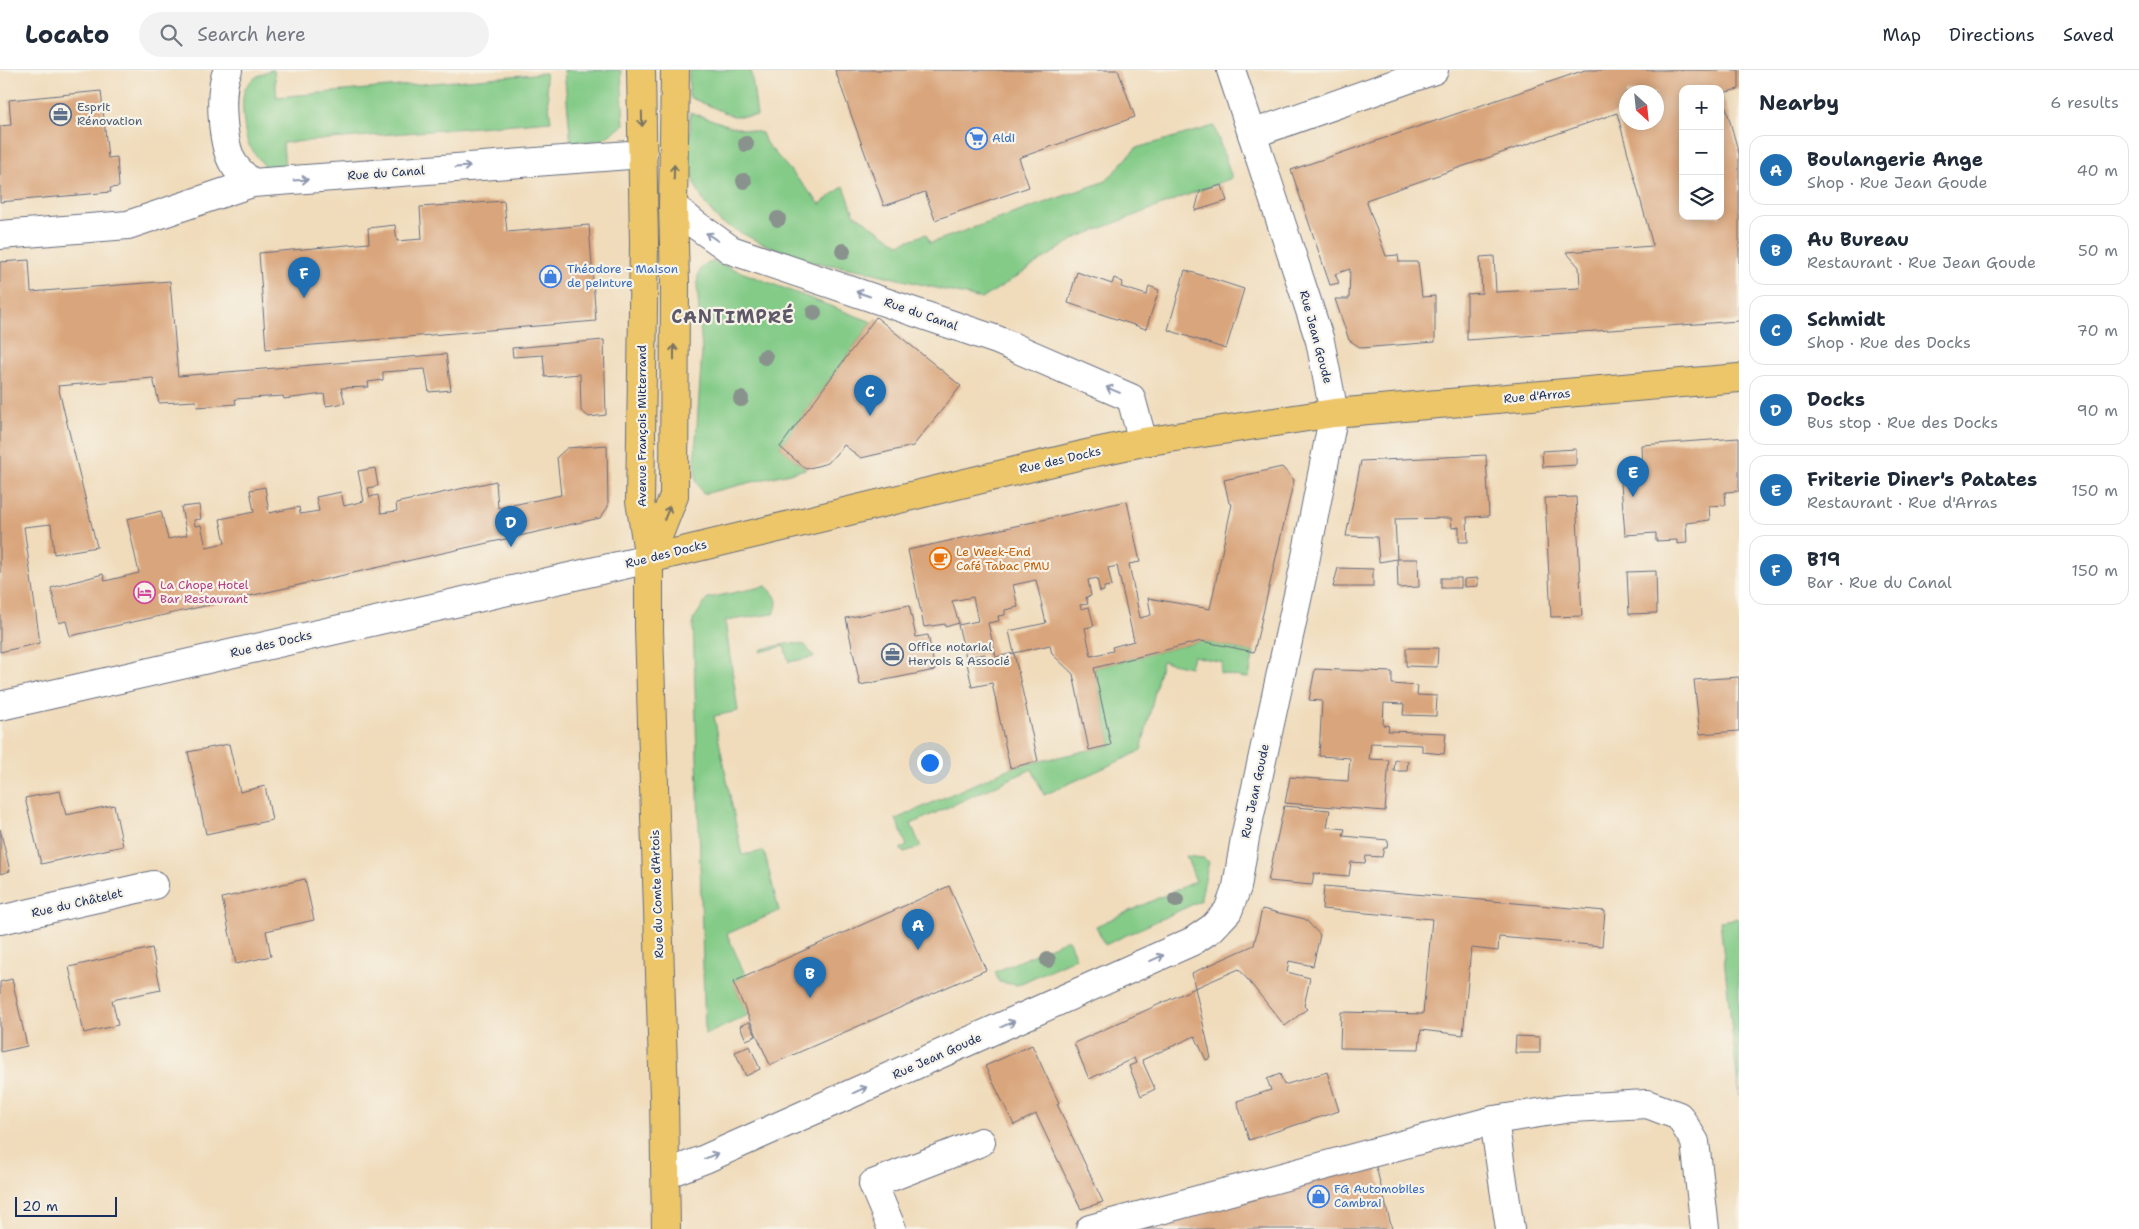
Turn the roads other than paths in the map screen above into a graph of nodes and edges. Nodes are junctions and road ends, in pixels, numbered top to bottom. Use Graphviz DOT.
graph roads {
  1 [pos="228,70"];
  2 [pos="641,70"];
  3 [pos="675,70"];
  4 [pos="1231,70"];
  5 [pos="1434,70"];
  6 [pos="1252,134"];
  7 [pos="642,154"];
  8 [pos="252,183"];
  9 [pos="673,206"];
  10 [pos="0,235"];
  11 [pos="1739,378"];
  12 [pos="1334,413"];
  13 [pos="1143,442"];
  14 [pos="649,558"];
  15 [pos="0,706"];
  16 [pos="154,885"];
  17 [pos="0,920"];
  18 [pos="1494,1120"];
  19 [pos="981,1142"];
  20 [pos="666,1174"];
  21 [pos="666,1229"];
  22 [pos="892,1229"];
  23 [pos="1090,1229"];
  24 [pos="1510,1229"];
  25 [pos="1705,1229"];
  1 -- 8 [label="street"];
  2 -- 7 [label="main road, Avenue François Mitterrand, one-way"];
  9 -- 3 [label="main road, one-way"];
  4 -- 6 [label="street, Rue Jean Goude"];
  5 -- 6 [label="street"];
  6 -- 12 [label="street, Rue Jean Goude"];
  8 -- 7 [label="street, Rue du Canal, one-way"];
  7 -- 14 [label="main road, Avenue François Mitterrand"];
  8 -- 10 [label="street, Rue du Canal"];
  13 -- 9 [label="street, Rue du Canal, one-way"];
  14 -- 9 [label="main road, one-way"];
  11 -- 12 [label="main road, Rue d'Arras"];
  12 -- 13 [label="main road, Rue des Docks"];
  20 -- 12 [label="street, Rue Jean Goude, one-way"];
  13 -- 14 [label="main road, Rue des Docks"];
  14 -- 15 [label="street, Rue des Docks"];
  14 -- 20 [label="main road, Rue du Comte d'Artois"];
  16 -- 17 [label="street, Rue du Châtelet"];
  18 -- 23 [label="street"];
  18 -- 24 [label="street"];
  18 -- 25 [label="street"];
  19 -- 22 [label="street"];
  20 -- 21 [label="main road, Rue du Comte d'Artois"];
}
